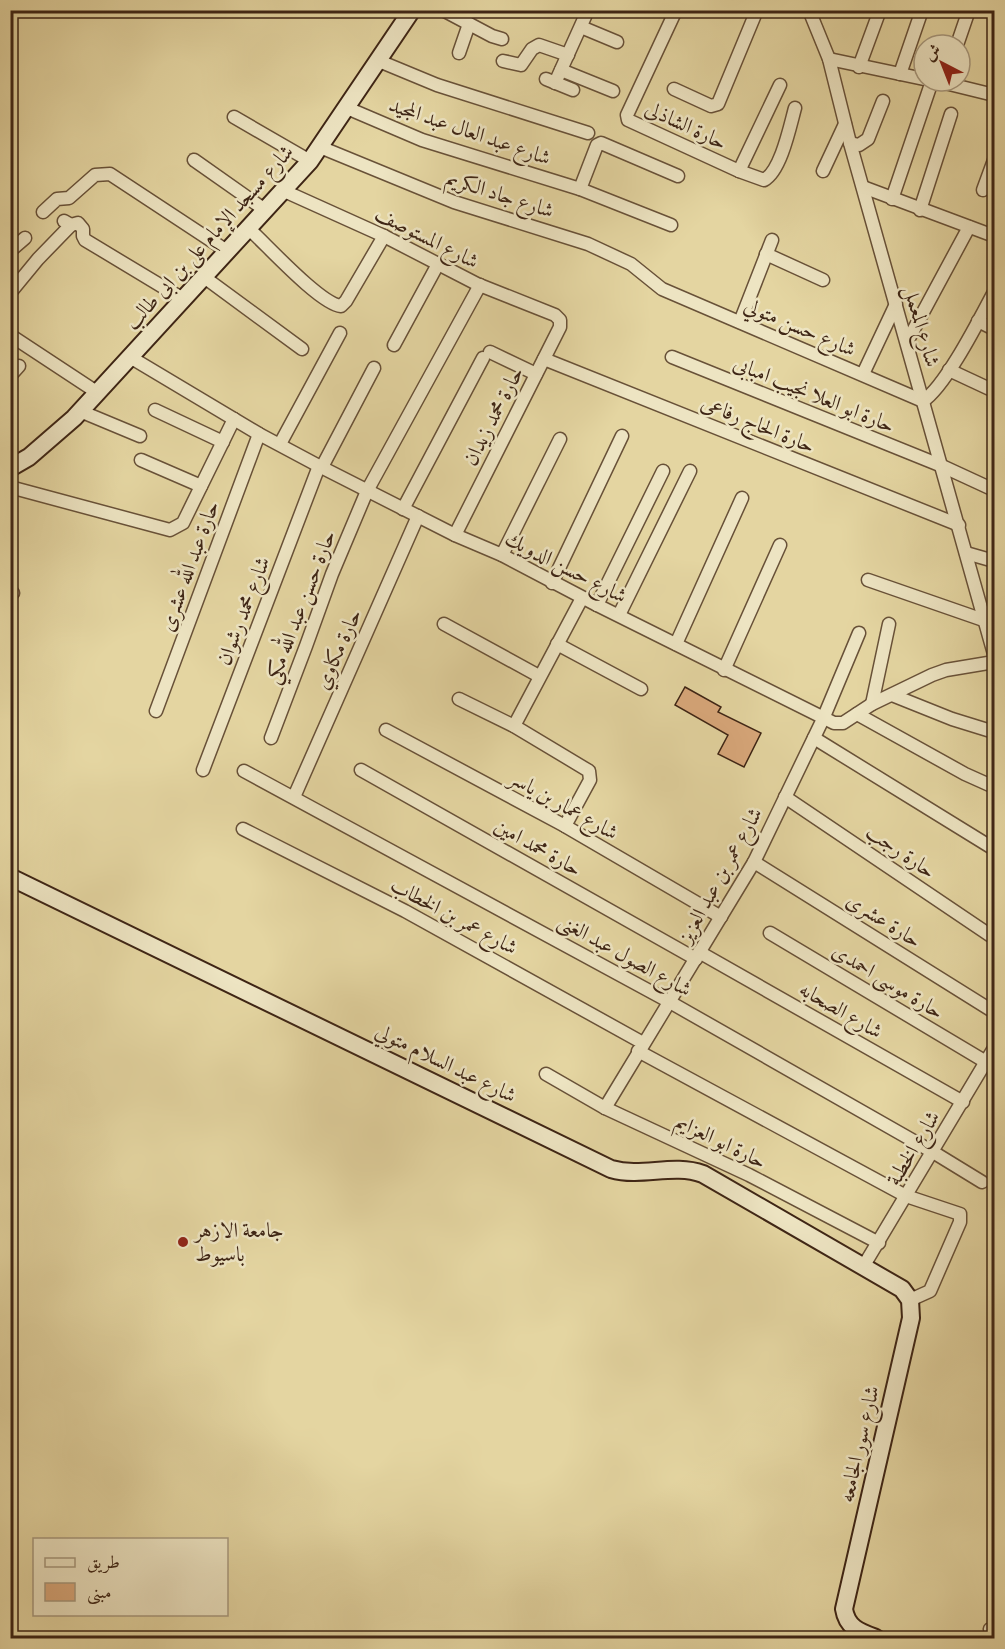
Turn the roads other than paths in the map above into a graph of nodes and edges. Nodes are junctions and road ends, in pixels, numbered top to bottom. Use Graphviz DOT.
graph roads {
  1 [pos="412,10"];
  2 [pos="442,10"];
  3 [pos="588,10"];
  4 [pos="676,10"];
  5 [pos="757,10"];
  6 [pos="810,10"];
  7 [pos="880,10"];
  8 [pos="922,10"];
  9 [pos="969,10"];
  10 [pos="469,24"];
  11 [pos="581,27"];
  12 [pos="961,33"];
  13 [pos="502,39"];
  14 [pos="617,42"];
  15 [pos="459,53"];
  16 [pos="568,55"];
  17 [pos="829,59"];
  18 [pos="379,61"];
  19 [pos="503,61"];
  20 [pos="859,67"];
  21 [pos="561,70"];
  22 [pos="900,74"];
  23 [pos="912,76"];
  24 [pos="780,85"];
  25 [pos="972,87"];
  26 [pos="674,89"];
  27 [pos="573,90"];
  28 [pos="612,91"];
  29 [pos="993,91"];
  30 [pos="935,93"];
  31 [pos="883,100"];
  32 [pos="347,108"];
  33 [pos="795,108"];
  34 [pos="951,114"];
  35 [pos="234,117"];
  36 [pos="845,124"];
  37 [pos="588,133"];
  38 [pos="850,143"];
  39 [pos="315,154"];
  40 [pos="194,160"];
  41 [pos="994,160"];
  42 [pos="739,171"];
  43 [pos="823,171"];
  44 [pos="678,176"];
  45 [pos="863,188"];
  46 [pos="580,189"];
  47 [pos="282,190"];
  48 [pos="983,190"];
  49 [pos="892,199"];
  50 [pos="265,210"];
  51 [pos="920,210"];
  52 [pos="43,212"];
  53 [pos="671,225"];
  54 [pos="969,227"];
  55 [pos="248,228"];
  56 [pos="384,236"];
  57 [pos="994,236"];
  58 [pos="25,238"];
  59 [pos="772,240"];
  60 [pos="10,251"];
  61 [pos="227,251"];
  62 [pos="766,254"];
  63 [pos="438,264"];
  64 [pos="204,277"];
  65 [pos="823,280"];
  66 [pos="480,285"];
  67 [pos="662,289"];
  68 [pos="994,292"];
  69 [pos="10,293"];
  70 [pos="183,299"];
  71 [pos="896,304"];
  72 [pos="555,315"];
  73 [pos="978,321"];
  74 [pos="740,322"];
  75 [pos="994,329"];
  76 [pos="340,333"];
  77 [pos="13,337"];
  78 [pos="907,342"];
  79 [pos="394,345"];
  80 [pos="302,349"];
  81 [pos="130,357"];
  82 [pos="672,357"];
  83 [pos="544,359"];
  84 [pos="19,366"];
  85 [pos="374,368"];
  86 [pos="949,370"];
  87 [pos="536,374"];
  88 [pos="862,374"];
  89 [pos="10,376"];
  90 [pos="994,391"];
  91 [pos="98,393"];
  92 [pos="923,401"];
  93 [pos="154,410"];
  94 [pos="80,411"];
  95 [pos="234,419"];
  96 [pos="259,434"];
  97 [pos="140,436"];
  98 [pos="622,436"];
  99 [pos="560,439"];
  100 [pos="223,442"];
  101 [pos="280,444"];
  102 [pos="141,460"];
  103 [pos="320,466"];
  104 [pos="942,466"];
  105 [pos="10,468"];
  106 [pos="663,471"];
  107 [pos="690,471"];
  108 [pos="201,486"];
  109 [pos="10,487"];
  110 [pos="994,490"];
  111 [pos="367,491"];
  112 [pos="742,498"];
  113 [pos="403,509"];
  114 [pos="418,516"];
  115 [pos="959,525"];
  116 [pos="455,535"];
  117 [pos="780,545"];
  118 [pos="966,553"];
  119 [pos="502,555"];
  120 [pos="994,561"];
  121 [pos="868,580"];
  122 [pos="552,583"];
  123 [pos="582,598"];
  124 [pos="597,606"];
  125 [pos="620,615"];
  126 [pos="990,623"];
  127 [pos="444,624"];
  128 [pos="889,624"];
  129 [pos="859,633"];
  130 [pos="557,644"];
  131 [pos="676,644"];
  132 [pos="994,654"];
  133 [pos="994,662"];
  134 [pos="724,670"];
  135 [pos="539,676"];
  136 [pos="641,689"];
  137 [pos="892,695"];
  138 [pos="459,699"];
  139 [pos="872,704"];
  140 [pos="156,711"];
  141 [pos="857,714"];
  142 [pos="823,718"];
  143 [pos="514,726"];
  144 [pos="386,730"];
  145 [pos="994,732"];
  146 [pos="271,738"];
  147 [pos="814,738"];
  148 [pos="203,770"];
  149 [pos="361,770"];
  150 [pos="244,771"];
  151 [pos="994,788"];
  152 [pos="294,797"];
  153 [pos="785,798"];
  154 [pos="565,826"];
  155 [pos="243,829"];
  156 [pos="994,849"];
  157 [pos="754,862"];
  158 [pos="10,877"];
  159 [pos="721,917"];
  160 [pos="770,933"];
  161 [pos="994,938"];
  162 [pos="698,955"];
  163 [pos="668,1001"];
  164 [pos="994,1012"];
  165 [pos="641,1047"];
  166 [pos="994,1048"];
  167 [pos="986,1062"];
  168 [pos="546,1074"];
  169 [pos="963,1102"];
  170 [pos="605,1107"];
  171 [pos="933,1152"];
  172 [pos="982,1182"];
  173 [pos="906,1196"];
  174 [pos="879,1243"];
  175 [pos="863,1267"];
  176 [pos="910,1300"];
  177 [pos="876,1638"];
  1 -- 18 [label="street, شارع مسجد الإمام على بن ابى طالب"];
  2 -- 10 [label="street"];
  3 -- 11 [label="street"];
  4 -- 42 [label="street, حارة الشاذلى"];
  5 -- 26 [label="street"];
  6 -- 17 [label="street, شارع المعمل"];
  7 -- 20 [label="street"];
  8 -- 22 [label="street"];
  9 -- 12 [label="street"];
  10 -- 13 [label="street"];
  10 -- 15 [label="street"];
  11 -- 14 [label="street"];
  11 -- 16 [label="street"];
  16 -- 19 [label="street"];
  16 -- 21 [label="street"];
  17 -- 20 [label="street"];
  17 -- 36 [label="street, شارع المعمل"];
  18 -- 32 [label="street, شارع مسجد الإمام على بن ابى طالب"];
  18 -- 37 [label="street"];
  20 -- 22 [label="street"];
  21 -- 27 [label="street"];
  21 -- 28 [label="street"];
  22 -- 23 [label="street"];
  24 -- 42 [label="street"];
  25 -- 29 [label="street"];
  30 -- 49 [label="street"];
  31 -- 38 [label="street"];
  32 -- 39 [label="street, شارع مسجد الإمام على بن ابى طالب"];
  32 -- 46 [label="street, شارع عبد العال عبد المجيد"];
  33 -- 42 [label="street, حارة الشاذلى"];
  34 -- 51 [label="street"];
  35 -- 39 [label="street, شارع جاد الكريم"];
  36 -- 38 [label="street, شارع المعمل"];
  36 -- 43 [label="street"];
  38 -- 45 [label="street, شارع المعمل"];
  39 -- 47 [label="street, شارع مسجد الإمام على بن ابى طالب"];
  39 -- 67 [label="street, شارع جاد الكريم"];
  40 -- 50 [label="street"];
  41 -- 48 [label="street"];
  44 -- 46 [label="street"];
  45 -- 49 [label="street"];
  45 -- 71 [label="street, شارع المعمل"];
  46 -- 53 [label="street, شارع عبد العال عبد المجيد"];
  47 -- 50 [label="street, شارع مسجد الإمام على بن ابى طالب"];
  47 -- 56 [label="street, شارع المستوصف"];
  49 -- 51 [label="street"];
  50 -- 55 [label="street, شارع مسجد الإمام على بن ابى طالب"];
  51 -- 54 [label="street"];
  52 -- 61 [label="street"];
  54 -- 57 [label="street"];
  54 -- 78 [label="street"];
  55 -- 56 [label="street"];
  55 -- 61 [label="street, شارع مسجد الإمام على بن ابى طالب"];
  56 -- 63 [label="street, شارع المستوصف"];
  58 -- 60 [label="street"];
  59 -- 62 [label="street"];
  61 -- 64 [label="street, شارع مسجد الإمام على بن ابى طالب"];
  62 -- 65 [label="street"];
  62 -- 74 [label="street"];
  63 -- 66 [label="street, شارع المستوصف"];
  63 -- 79 [label="street"];
  64 -- 70 [label="street, شارع مسجد الإمام على بن ابى طالب"];
  64 -- 80 [label="street"];
  66 -- 72 [label="street, شارع المستوصف"];
  66 -- 111 [label="street, حارة حسن عبد الله مكي"];
  67 -- 74 [label="street, شارع حسن متولي"];
  68 -- 73 [label="street"];
  69 -- 70 [label="street"];
  70 -- 81 [label="street, شارع مسجد الإمام على بن ابى طالب"];
  71 -- 78 [label="street, شارع المعمل"];
  71 -- 88 [label="street"];
  72 -- 83 [label="street, حارة محمد زيدان"];
  73 -- 75 [label="street"];
  73 -- 86 [label="street"];
  74 -- 88 [label="street, شارع حسن متولي"];
  76 -- 101 [label="street"];
  77 -- 91 [label="street"];
  78 -- 92 [label="street, شارع المعمل"];
  81 -- 91 [label="street, شارع مسجد الإمام على بن ابى طالب"];
  81 -- 95 [label="street, شارع حسن الدويك"];
  82 -- 104 [label="street, حارة ابو العلا نجيب امبابى"];
  83 -- 87 [label="street, حارة محمد زيدان"];
  83 -- 115 [label="street, حارة الحاج رفاعى"];
  84 -- 89 [label="street"];
  85 -- 103 [label="street, شارع محمد رشوان"];
  86 -- 90 [label="street"];
  86 -- 92 [label="street"];
  87 -- 113 [label="street"];
  87 -- 116 [label="street, حارة محمد زيدان"];
  88 -- 92 [label="street, شارع حسن متولي"];
  91 -- 94 [label="street, شارع مسجد الإمام على بن ابى طالب"];
  92 -- 104 [label="street, شارع المعمل"];
  93 -- 100 [label="street"];
  94 -- 97 [label="street"];
  94 -- 105 [label="street, شارع مسجد الإمام على بن ابى طالب"];
  95 -- 96 [label="street, شارع حسن الدويك"];
  95 -- 100 [label="street"];
  96 -- 101 [label="street, شارع حسن الدويك"];
  96 -- 140 [label="street, حارة عبد الله عشرى"];
  98 -- 122 [label="street"];
  99 -- 119 [label="street"];
  100 -- 108 [label="street"];
  101 -- 103 [label="street, شارع حسن الدويك"];
  102 -- 108 [label="street"];
  103 -- 111 [label="street, شارع حسن الدويك"];
  103 -- 148 [label="street, شارع محمد رشوان"];
  104 -- 110 [label="street, حارة ابو العلا نجيب امبابى"];
  104 -- 115 [label="street, شارع المعمل"];
  106 -- 124 [label="street"];
  107 -- 125 [label="street"];
  108 -- 109 [label="street"];
  111 -- 113 [label="street, شارع حسن الدويك"];
  111 -- 146 [label="street, حارة حسن عبد الله مكي"];
  112 -- 131 [label="street"];
  113 -- 114 [label="street, شارع حسن الدويك"];
  114 -- 116 [label="street, شارع حسن الدويك"];
  114 -- 152 [label="street, حارة مكاوي"];
  115 -- 118 [label="street, شارع المعمل"];
  116 -- 119 [label="street, شارع حسن الدويك"];
  117 -- 134 [label="street"];
  118 -- 120 [label="street"];
  118 -- 126 [label="street, شارع المعمل"];
  119 -- 122 [label="street, شارع حسن الدويك"];
  121 -- 126 [label="street"];
  122 -- 123 [label="street, شارع حسن الدويك"];
  123 -- 124 [label="street, شارع حسن الدويك"];
  123 -- 130 [label="street"];
  124 -- 125 [label="street, شارع حسن الدويك"];
  125 -- 131 [label="street, شارع حسن الدويك"];
  126 -- 132 [label="street, شارع المعمل"];
  127 -- 135 [label="street"];
  128 -- 139 [label="street"];
  129 -- 142 [label="street, شارع عمر بن عبد العزيز"];
  130 -- 135 [label="street"];
  130 -- 136 [label="street"];
  131 -- 134 [label="street, شارع حسن الدويك"];
  133 -- 137 [label="street, شارع حسن الدويك"];
  134 -- 142 [label="street, شارع حسن الدويك"];
  135 -- 143 [label="street"];
  137 -- 139 [label="street, شارع حسن الدويك"];
  137 -- 145 [label="street"];
  138 -- 143 [label="street"];
  139 -- 141 [label="street, شارع حسن الدويك"];
  141 -- 142 [label="street, شارع حسن الدويك"];
  141 -- 151 [label="street"];
  142 -- 147 [label="street, شارع عمر بن عبد العزيز"];
  143 -- 154 [label="street"];
  144 -- 154 [label="street, شارع عمار بن ياسر"];
  147 -- 153 [label="street, شارع عمر بن عبد العزيز"];
  147 -- 156 [label="street"];
  149 -- 162 [label="street, حارة محمد امين"];
  150 -- 152 [label="street, شارع الصول عبد الغنى"];
  152 -- 163 [label="street, شارع الصول عبد الغنى"];
  153 -- 157 [label="street, شارع عمر بن عبد العزيز"];
  153 -- 161 [label="street, حارة رجب"];
  154 -- 159 [label="street, شارع عمار بن ياسر"];
  155 -- 165 [label="street, شارع عمر بن الخطاب"];
  157 -- 159 [label="street, شارع عمر بن عبد العزيز"];
  157 -- 164 [label="street, حارة عشرى"];
  158 -- 175 [label="street, شارع عبد السلام متولي"];
  159 -- 162 [label="street, شارع عمر بن عبد العزيز"];
  160 -- 167 [label="street, حارة موسى احمدى"];
  162 -- 163 [label="street, شارع عمر بن عبد العزيز"];
  162 -- 169 [label="street, شارع الصحابه"];
  163 -- 165 [label="street, شارع عمر بن عبد العزيز"];
  163 -- 171 [label="street, شارع الصول عبد الغنى"];
  165 -- 170 [label="street, شارع عمر بن عبد العزيز"];
  165 -- 173 [label="street, شارع عمر بن الخطاب"];
  166 -- 167 [label="street, شارع الخطبة"];
  167 -- 169 [label="street, شارع الخطبة"];
  168 -- 170 [label="street, حارة ابو العزايم"];
  169 -- 171 [label="street, شارع الخطبة"];
  170 -- 174 [label="street, حارة ابو العزايم"];
  171 -- 172 [label="street, شارع الصول عبد الغنى"];
  171 -- 173 [label="street, شارع الخطبة"];
  173 -- 174 [label="street, شارع الخطبة"];
  173 -- 176 [label="street, شارع عمر بن الخطاب"];
  174 -- 175 [label="street, شارع الخطبة"];
  175 -- 176 [label="street"];
  176 -- 177 [label="street, شارع سور الجامعه"];
}
